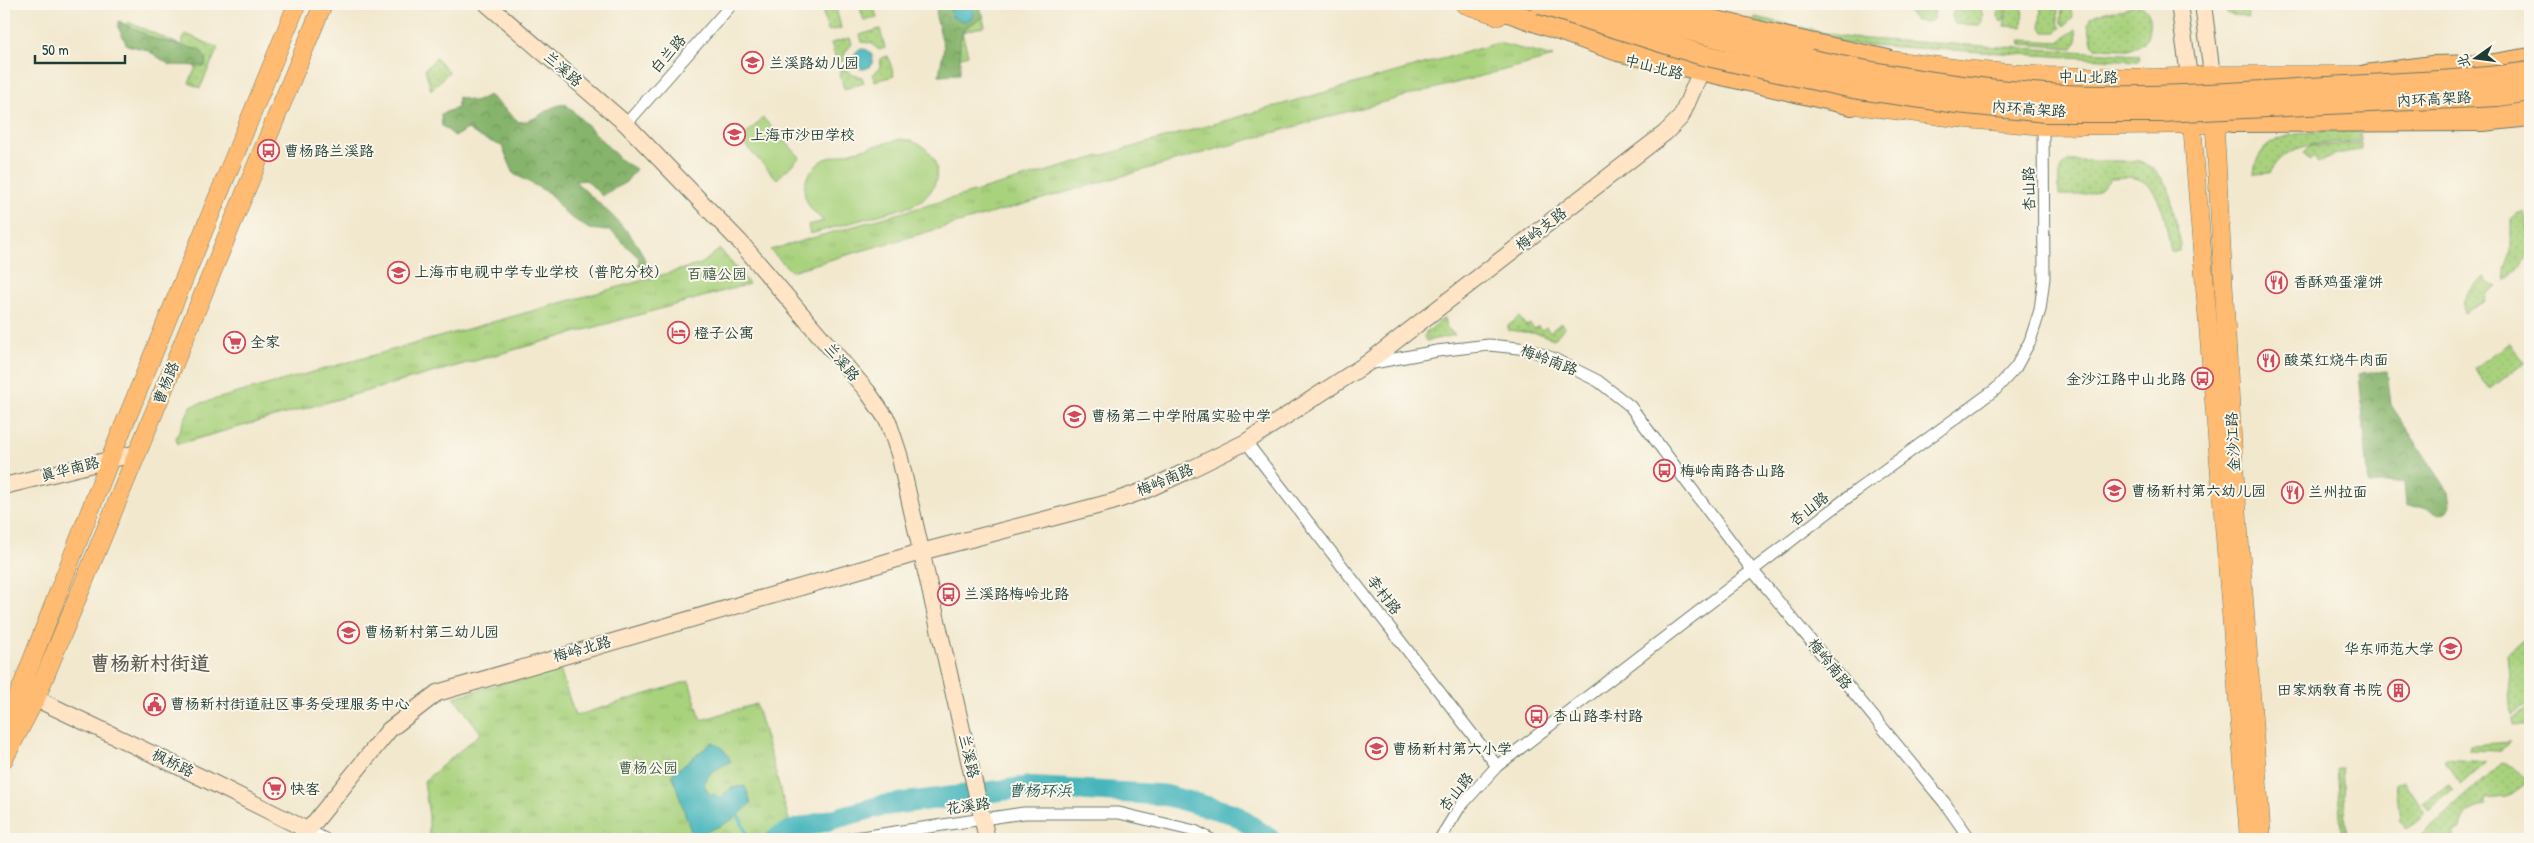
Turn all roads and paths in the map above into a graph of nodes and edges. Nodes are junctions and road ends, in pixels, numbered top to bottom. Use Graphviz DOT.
graph roads {
  1 [pos="296,4"];
  2 [pos="323,4"];
  3 [pos="488,4"];
  4 [pos="732,4"];
  5 [pos="1464,4"];
  6 [pos="1486,4"];
  7 [pos="1505,4"];
  8 [pos="1540,4"];
  9 [pos="1594,4"];
  10 [pos="1645,4"];
  11 [pos="1652,4"];
  12 [pos="2179,4"];
  13 [pos="2203,4"];
  14 [pos="2530,58"];
  15 [pos="1888,60"];
  16 [pos="2530,65"];
  17 [pos="2530,72"];
  18 [pos="2212,75"];
  19 [pos="2366,75"];
  20 [pos="2188,76"];
  21 [pos="1698,78"];
  22 [pos="2530,91"];
  23 [pos="1852,105"];
  24 [pos="2530,105"];
  25 [pos="2530,116"];
  26 [pos="2192,123"];
  27 [pos="2223,123"];
  28 [pos="626,124"];
  29 [pos="2043,126"];
  30 [pos="1366,364"];
  31 [pos="1246,442"];
  32 [pos="137,453"];
  33 [pos="110,459"];
  34 [pos="4,486"];
  35 [pos="921,552"];
  36 [pos="1754,571"];
  37 [pos="28,694"];
  38 [pos="4,724"];
  39 [pos="4,759"];
  40 [pos="1497,766"];
  41 [pos="982,812"];
  42 [pos="304,835"];
  43 [pos="325,839"];
  44 [pos="848,839"];
  45 [pos="988,839"];
  46 [pos="1210,839"];
  47 [pos="1440,839"];
  48 [pos="1970,839"];
  49 [pos="2249,839"];
  50 [pos="2262,839"];
  1 -- 33 [label="main road, 曹杨路"];
  2 -- 32 [label="main road, 曹杨路"];
  3 -- 28 [label="street, 兰溪路"];
  4 -- 28 [label="street, 白兰路"];
  5 -- 21 [label="main road, 中山北路"];
  6 -- 23 [label="highway"];
  7 -- 23 [label="main road, 中山北路"];
  8 -- 22 [label="highway, 内环高架路, bridge"];
  9 -- 17 [label="highway, 内环高架路, bridge"];
  10 -- 15 [label="highway, bridge"];
  11 -- 15 [label="main road, 中山北路"];
  12 -- 20 [label="street"];
  13 -- 18 [label="street"];
  14 -- 19 [label="highway"];
  15 -- 20 [label="main road, 中山北路"];
  16 -- 19 [label="main road, 中山北路"];
  18 -- 19 [label="main road, 中山北路"];
  18 -- 20 [label="main road, 中山北路"];
  18 -- 27 [label="main road, 金沙江路"];
  20 -- 26 [label="main road, 金沙江路"];
  21 -- 23 [label="main road, 中山北路"];
  21 -- 30 [label="street, 梅岭支路"];
  23 -- 29 [label="main road, 中山北路"];
  24 -- 27 [label="main road, 中山北路"];
  25 -- 27 [label="highway"];
  26 -- 27 [label="main road, 中山北路"];
  26 -- 29 [label="main road, 中山北路"];
  26 -- 49 [label="main road, 金沙江路"];
  27 -- 50 [label="main road, 金沙江路"];
  28 -- 35 [label="street, 兰溪路"];
  29 -- 36 [label="street, 杏山路"];
  30 -- 31 [label="street, 梅岭南路"];
  30 -- 36 [label="street, 梅岭南路"];
  31 -- 35 [label="street, 梅岭南路"];
  31 -- 40 [label="street, 李村路"];
  32 -- 33 [label="street, 真华南路"];
  32 -- 37 [label="main road, 曹杨路"];
  33 -- 34 [label="street, 真华南路"];
  33 -- 37 [label="main road, 曹杨路"];
  35 -- 41 [label="street, 兰溪路"];
  35 -- 42 [label="street, 梅岭北路"];
  36 -- 40 [label="street, 杏山路"];
  36 -- 48 [label="street, 梅岭南路"];
  37 -- 38 [label="main road, 曹杨路"];
  37 -- 39 [label="main road, 曹杨路"];
  37 -- 42 [label="street, 枫桥路"];
  40 -- 47 [label="street, 杏山路"];
  41 -- 44 [label="street, 花溪路"];
  41 -- 45 [label="street, 兰溪路"];
  41 -- 46 [label="street, 花溪路"];
  42 -- 43 [label="street, 枫桥路"];
}
